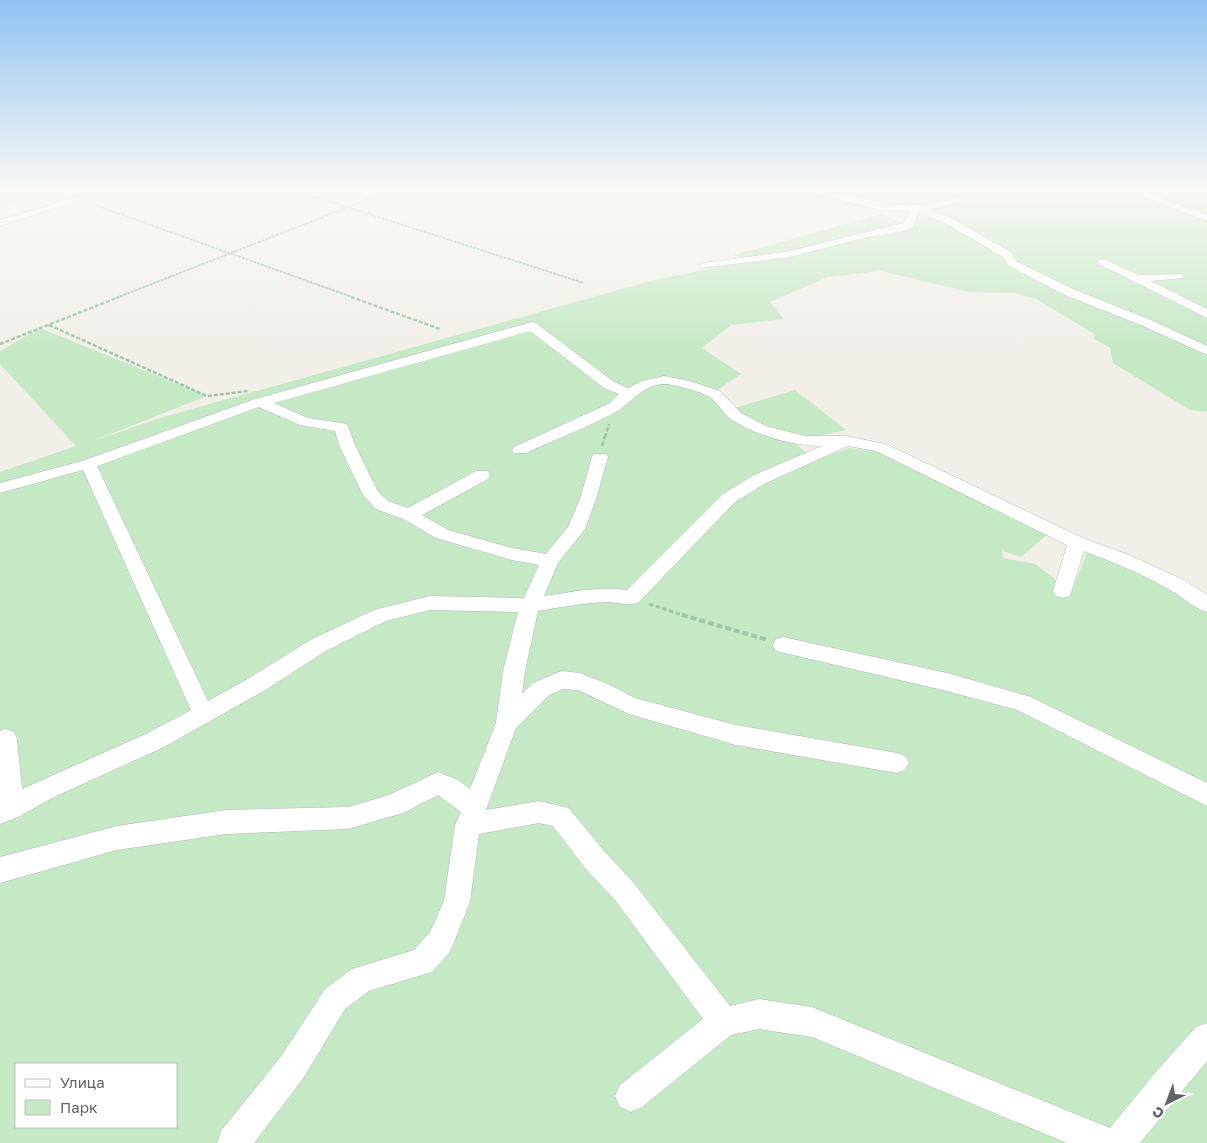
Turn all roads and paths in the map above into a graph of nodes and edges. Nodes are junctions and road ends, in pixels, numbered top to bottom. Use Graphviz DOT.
graph roads {
  1 [pos="201,243"];
  2 [pos="257,243"];
  3 [pos="462,243"];
  4 [pos="832,243"];
  5 [pos="988,243"];
  6 [pos="230,254"];
  7 [pos="1103,262"];
  8 [pos="704,266"];
  9 [pos="1178,276"];
  10 [pos="1138,278"];
  11 [pos="584,282"];
  12 [pos="1207,314"];
  13 [pos="49,325"];
  14 [pos="440,330"];
  15 [pos="0,344"];
  16 [pos="1207,351"];
  17 [pos="629,393"];
  18 [pos="260,402"];
  19 [pos="615,406"];
  20 [pos="846,442"];
  21 [pos="520,450"];
  22 [pos="600,457"];
  23 [pos="88,464"];
  24 [pos="482,475"];
  25 [pos="0,488"];
  26 [pos="409,515"];
  27 [pos="1077,542"];
  28 [pos="550,561"];
  29 [pos="1064,591"];
  30 [pos="630,598"];
  31 [pos="530,605"];
  32 [pos="1207,605"];
  33 [pos="783,644"];
  34 [pos="202,713"];
  35 [pos="507,723"];
  36 [pos="6,739"];
  37 [pos="897,764"];
  38 [pos="1207,795"];
  39 [pos="6,811"];
  40 [pos="471,817"];
  41 [pos="0,870"];
  42 [pos="724,1022"];
  43 [pos="1207,1038"];
  44 [pos="631,1096"];
  45 [pos="232,1143"];
  46 [pos="1108,1143"];
  47 [pos="1119,1143"];
  1 -- 6 [label="path"];
  2 -- 6 [label="path"];
  3 -- 11 [label="path"];
  4 -- 8 [label="street"];
  5 -- 16 [label="lane"];
  6 -- 13 [label="path"];
  6 -- 14 [label="path"];
  7 -- 10 [label="street"];
  9 -- 10 [label="street"];
  10 -- 12 [label="street"];
  13 -- 15 [label="path"];
  13 -- 18 [label="path"];
  17 -- 18 [label="street"];
  17 -- 19 [label="street"];
  17 -- 20 [label="street"];
  18 -- 23 [label="street"];
  18 -- 26 [label="street"];
  19 -- 21 [label="street"];
  19 -- 22 [label="path"];
  20 -- 27 [label="street"];
  20 -- 30 [label="street"];
  22 -- 28 [label="street"];
  23 -- 25 [label="street"];
  23 -- 34 [label="street"];
  24 -- 26 [label="street"];
  26 -- 28 [label="street"];
  27 -- 29 [label="street"];
  27 -- 32 [label="street"];
  28 -- 31 [label="street"];
  30 -- 31 [label="street"];
  30 -- 33 [label="path"];
  31 -- 34 [label="street"];
  31 -- 35 [label="street"];
  33 -- 38 [label="street"];
  34 -- 39 [label="street"];
  35 -- 37 [label="street"];
  35 -- 40 [label="street"];
  36 -- 39 [label="street"];
  40 -- 41 [label="street"];
  40 -- 42 [label="street"];
  40 -- 45 [label="street"];
  42 -- 44 [label="street"];
  42 -- 46 [label="street"];
  43 -- 47 [label="street"];
}
